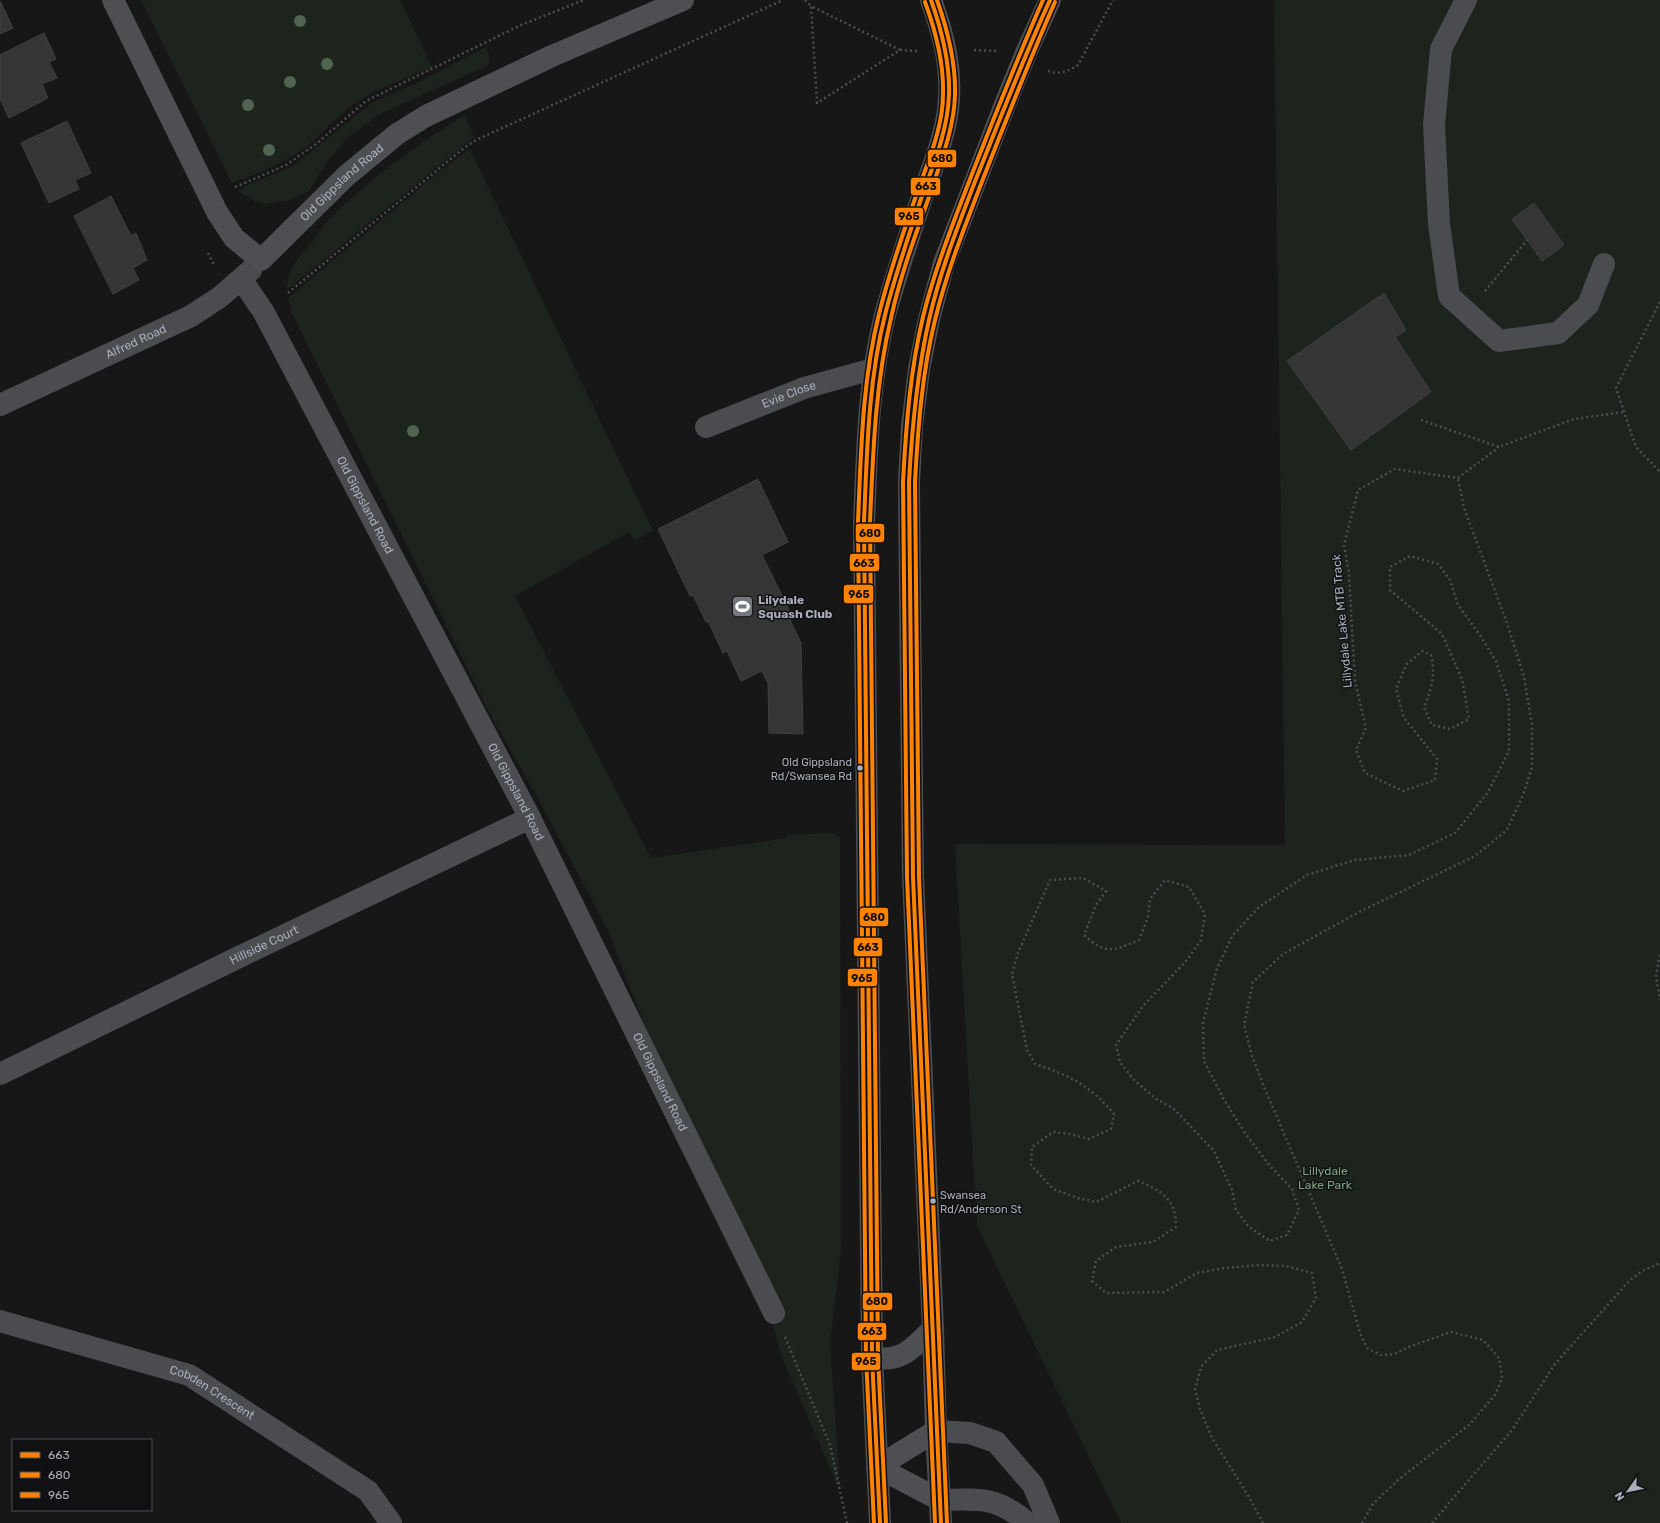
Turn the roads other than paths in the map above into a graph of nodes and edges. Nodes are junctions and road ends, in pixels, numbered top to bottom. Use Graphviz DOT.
graph roads {
  1 [pos="113,0"];
  2 [pos="683,0"];
  3 [pos="931,0"];
  4 [pos="1050,0"];
  5 [pos="1466,0"];
  6 [pos="261,260"];
  7 [pos="1604,264"];
  8 [pos="241,279"];
  9 [pos="873,369"];
  10 [pos="0,405"];
  11 [pos="706,427"];
  12 [pos="530,818"];
  13 [pos="0,1074"];
  14 [pos="774,1313"];
  15 [pos="0,1321"];
  16 [pos="933,1329"];
  17 [pos="872,1358"];
  18 [pos="936,1431"];
  19 [pos="877,1467"];
  20 [pos="940,1500"];
  21 [pos="391,1523"];
  22 [pos="880,1523"];
  23 [pos="941,1523"];
  24 [pos="1028,1523"];
  25 [pos="1049,1523"];
  1 -- 6 [label="main road"];
  2 -- 6 [label="main road, Old Gippsland Road"];
  3 -- 9 [label="main road"];
  4 -- 16 [label="main road"];
  5 -- 7 [label="street"];
  6 -- 8 [label="street, Alfred Road"];
  8 -- 10 [label="street, Alfred Road"];
  8 -- 12 [label="street, Old Gippsland Road"];
  9 -- 11 [label="street, Evie Close"];
  9 -- 17 [label="main road"];
  12 -- 13 [label="street, Hillside Court"];
  12 -- 14 [label="street, Old Gippsland Road"];
  15 -- 21 [label="street, Cobden Crescent"];
  16 -- 17 [label="main road"];
  16 -- 18 [label="main road"];
  17 -- 19 [label="main road"];
  18 -- 19 [label="main road"];
  18 -- 20 [label="main road"];
  18 -- 25 [label="street"];
  19 -- 20 [label="main road"];
  19 -- 22 [label="main road"];
  20 -- 23 [label="main road"];
  20 -- 24 [label="street"];
}
